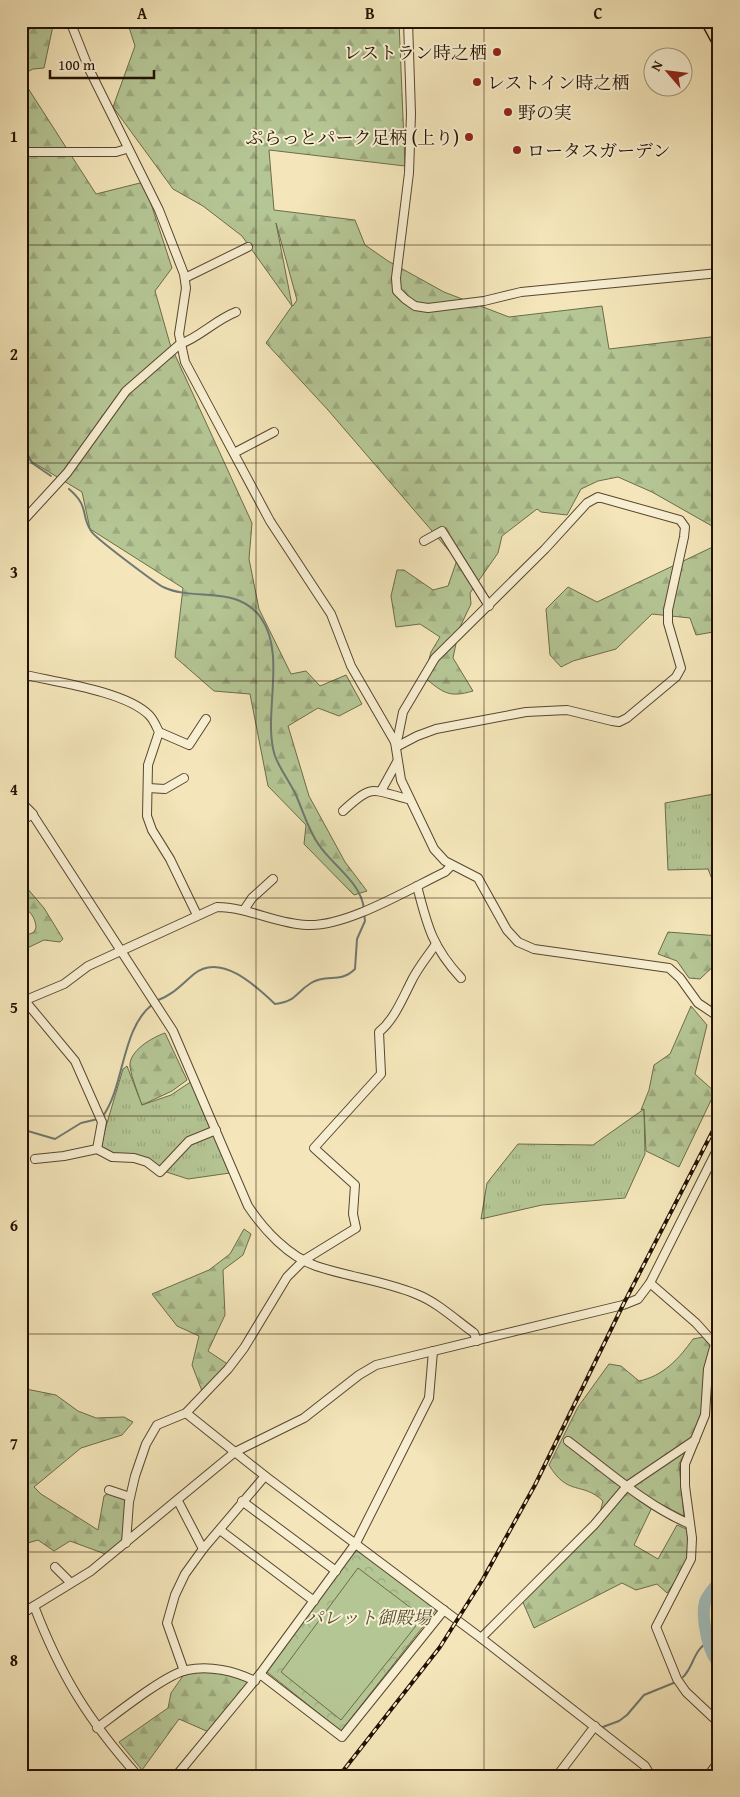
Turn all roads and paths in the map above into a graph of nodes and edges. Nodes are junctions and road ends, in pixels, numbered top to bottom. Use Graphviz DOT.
graph roads {
  1 [pos="31,21"];
  2 [pos="70,21"];
  3 [pos="408,21"];
  4 [pos="708,21"];
  5 [pos="21,31"];
  6 [pos="719,43"];
  7 [pos="123,150"];
  8 [pos="21,152"];
  9 [pos="248,247"];
  10 [pos="719,273"];
  11 [pos="185,278"];
  12 [pos="236,312"];
  13 [pos="180,344"];
  14 [pos="274,432"];
  15 [pos="234,453"];
  16 [pos="21,523"];
  17 [pos="424,541"];
  18 [pos="489,606"];
  19 [pos="21,674"];
  20 [pos="206,719"];
  21 [pos="160,732"];
  22 [pos="395,745"];
  23 [pos="398,760"];
  24 [pos="184,778"];
  25 [pos="148,788"];
  26 [pos="381,791"];
  27 [pos="408,799"];
  28 [pos="21,802"];
  29 [pos="343,811"];
  30 [pos="33,814"];
  31 [pos="21,821"];
  32 [pos="452,865"];
  33 [pos="273,879"];
  34 [pos="417,886"];
  35 [pos="244,910"];
  36 [pos="197,915"];
  37 [pos="436,944"];
  38 [pos="120,951"];
  39 [pos="461,978"];
  40 [pos="22,1000"];
  41 [pos="719,1017"];
  42 [pos="216,1130"];
  43 [pos="719,1146"];
  44 [pos="97,1149"];
  45 [pos="35,1159"];
  46 [pos="304,1260"];
  47 [pos="650,1283"];
  48 [pos="719,1333"];
  49 [pos="477,1341"];
  50 [pos="714,1343"];
  51 [pos="433,1351"];
  52 [pos="186,1413"];
  53 [pos="696,1440"];
  54 [pos="568,1441"];
  55 [pos="235,1452"];
  56 [pos="265,1476"];
  57 [pos="627,1486"];
  58 [pos="109,1490"];
  59 [pos="130,1497"];
  60 [pos="178,1501"];
  61 [pos="242,1501"];
  62 [pos="690,1524"];
  63 [pos="220,1530"];
  64 [pos="126,1543"];
  65 [pos="356,1543"];
  66 [pos="203,1549"];
  67 [pos="55,1567"];
  68 [pos="336,1571"];
  69 [pos="71,1583"];
  70 [pos="21,1599"];
  71 [pos="314,1601"];
  72 [pos="28,1610"];
  73 [pos="444,1610"];
  74 [pos="481,1638"];
  75 [pos="184,1671"];
  76 [pos="257,1678"];
  77 [pos="719,1723"];
  78 [pos="595,1726"];
  79 [pos="97,1728"];
  80 [pos="719,1761"];
  81 [pos="138,1776"];
  82 [pos="176,1776"];
  83 [pos="557,1776"];
  84 [pos="651,1776"];
  85 [pos="708,1776"];
  1 -- 5 [label="street"];
  2 -- 11 [label="street"];
  3 -- 10 [label="street"];
  4 -- 6 [label="highway"];
  7 -- 8 [label="street"];
  9 -- 11 [label="street"];
  11 -- 13 [label="street"];
  12 -- 13 [label="street"];
  13 -- 15 [label="street"];
  13 -- 16 [label="street"];
  14 -- 15 [label="street"];
  15 -- 22 [label="street"];
  17 -- 18 [label="street"];
  18 -- 22 [label="street"];
  18 -- 22 [label="street"];
  19 -- 21 [label="street"];
  20 -- 21 [label="street"];
  21 -- 25 [label="street"];
  22 -- 23 [label="street"];
  23 -- 26 [label="street"];
  23 -- 27 [label="street"];
  24 -- 25 [label="street"];
  25 -- 36 [label="street"];
  26 -- 27 [label="street"];
  26 -- 29 [label="street"];
  27 -- 32 [label="street"];
  28 -- 30 [label="street"];
  30 -- 31 [label="street"];
  30 -- 38 [label="street"];
  32 -- 34 [label="street"];
  32 -- 41 [label="street"];
  33 -- 35 [label="street"];
  34 -- 35 [label="street"];
  34 -- 37 [label="street"];
  35 -- 36 [label="street"];
  36 -- 38 [label="street"];
  37 -- 39 [label="street"];
  37 -- 46 [label="street"];
  38 -- 40 [label="street"];
  38 -- 42 [label="street"];
  40 -- 44 [label="street"];
  42 -- 44 [label="street"];
  42 -- 46 [label="street"];
  43 -- 47 [label="street"];
  44 -- 45 [label="street"];
  46 -- 49 [label="street"];
  46 -- 52 [label="street"];
  47 -- 49 [label="street"];
  47 -- 50 [label="street"];
  48 -- 50 [label="street"];
  49 -- 51 [label="street"];
  50 -- 53 [label="street"];
  51 -- 55 [label="street"];
  51 -- 65 [label="street"];
  52 -- 55 [label="street"];
  52 -- 59 [label="street"];
  53 -- 57 [label="street"];
  53 -- 62 [label="street"];
  54 -- 57 [label="street"];
  55 -- 56 [label="street"];
  55 -- 60 [label="street"];
  56 -- 61 [label="street"];
  56 -- 65 [label="street"];
  57 -- 62 [label="street"];
  57 -- 74 [label="street"];
  58 -- 59 [label="street"];
  59 -- 64 [label="street"];
  60 -- 64 [label="street"];
  60 -- 66 [label="street"];
  61 -- 63 [label="street"];
  61 -- 68 [label="street"];
  62 -- 77 [label="street"];
  63 -- 66 [label="street"];
  63 -- 71 [label="street"];
  64 -- 69 [label="street"];
  65 -- 68 [label="street"];
  65 -- 73 [label="street"];
  66 -- 75 [label="street"];
  67 -- 69 [label="street"];
  68 -- 71 [label="street"];
  69 -- 72 [label="street"];
  70 -- 72 [label="street"];
  71 -- 76 [label="street"];
  72 -- 79 [label="street"];
  73 -- 74 [label="street"];
  73 -- 76 [label="street"];
  74 -- 78 [label="street"];
  75 -- 76 [label="street"];
  75 -- 79 [label="street"];
  76 -- 82 [label="street"];
  78 -- 83 [label="street"];
  78 -- 84 [label="street"];
  79 -- 81 [label="street"];
  80 -- 85 [label="street"];
}
